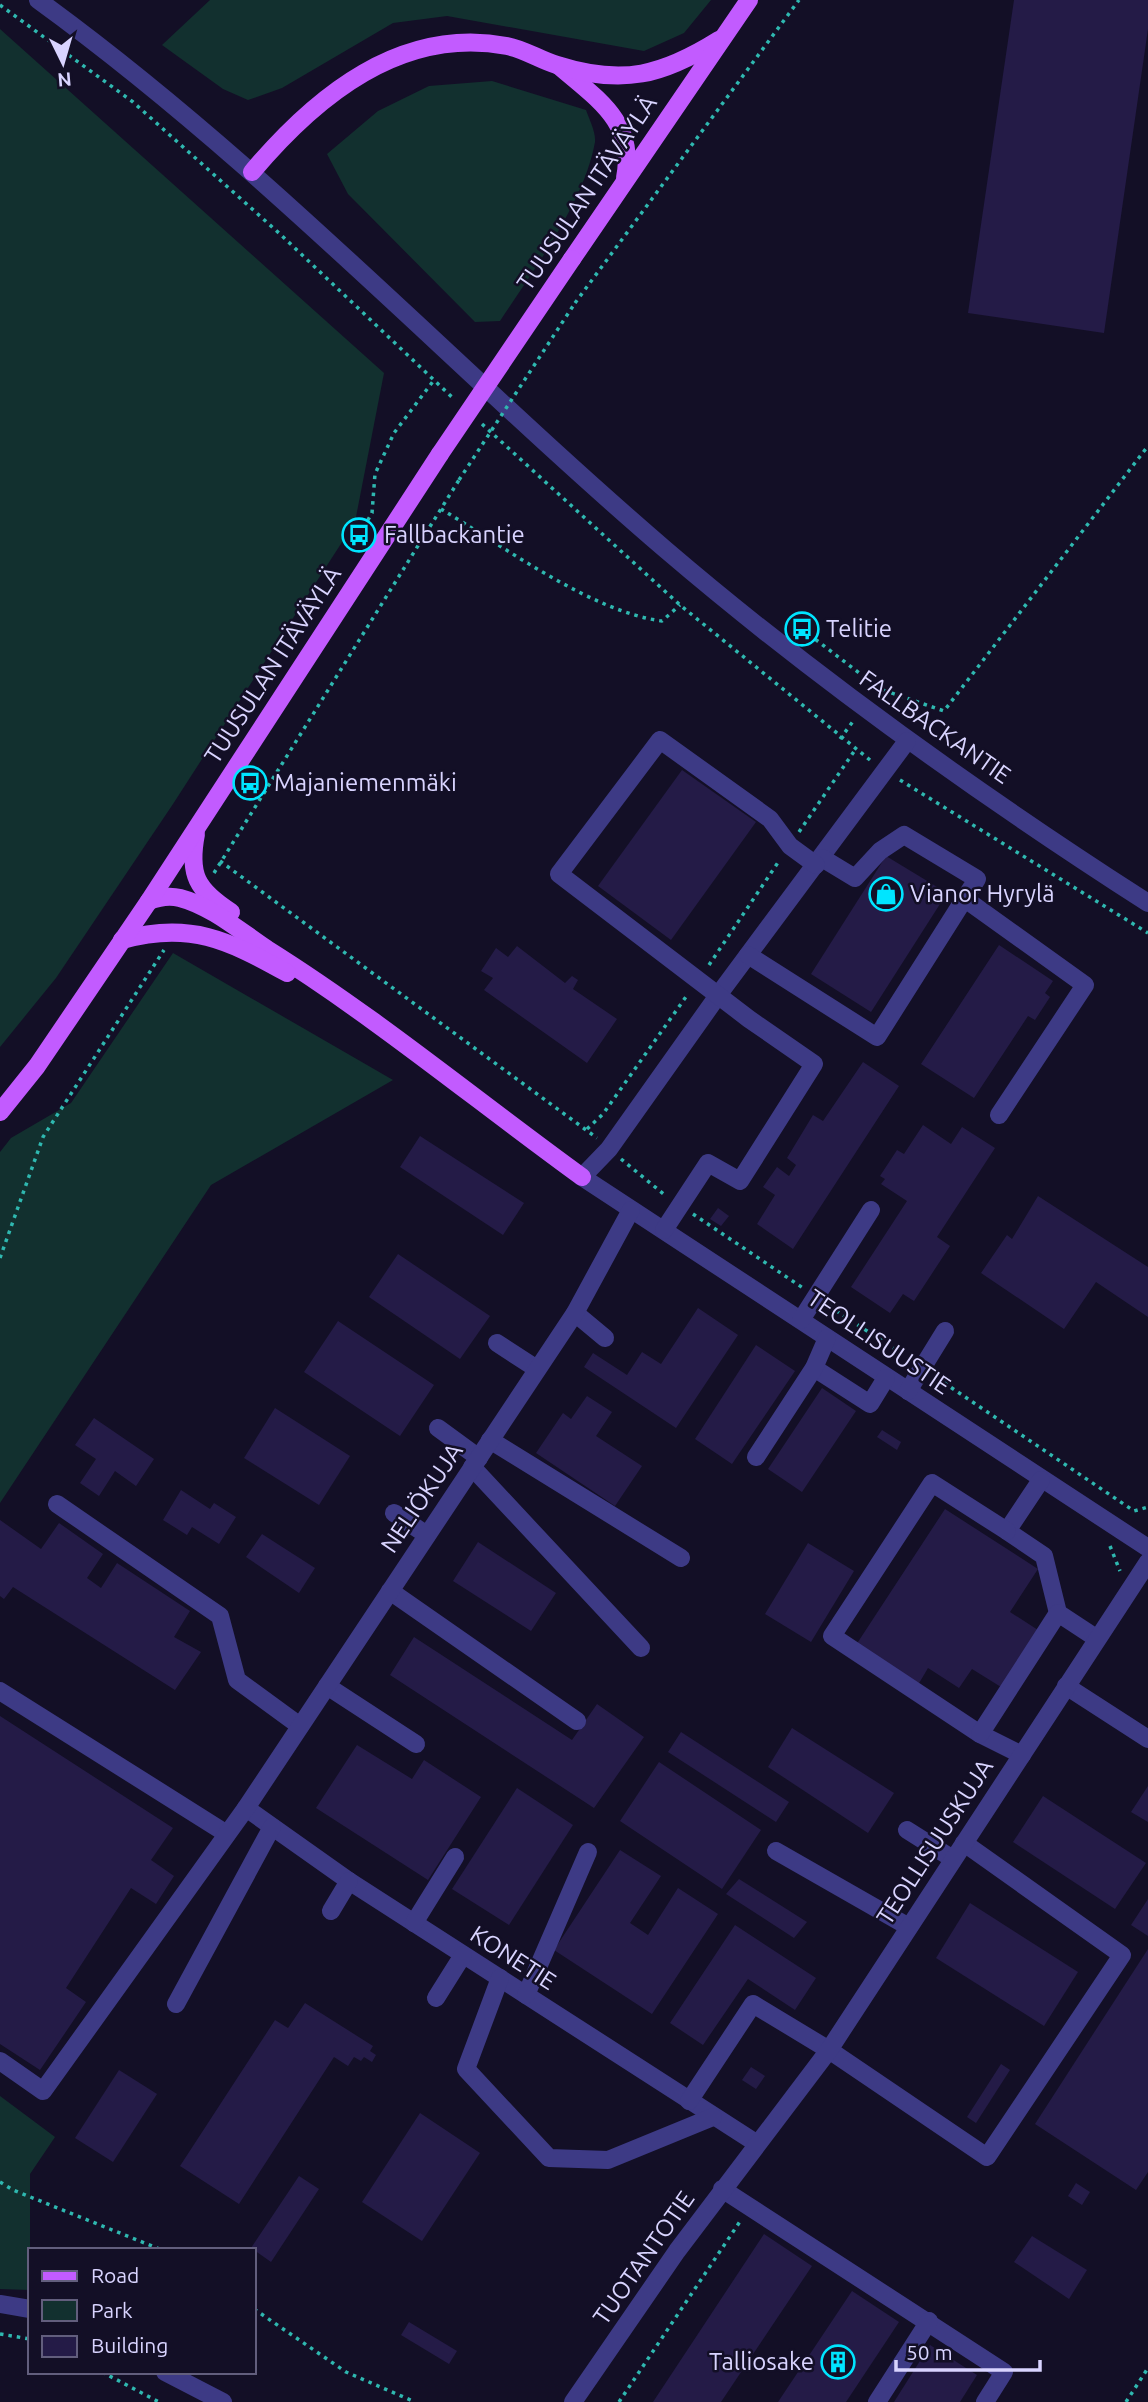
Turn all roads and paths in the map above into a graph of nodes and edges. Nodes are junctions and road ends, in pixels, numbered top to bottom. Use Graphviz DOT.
graph roads {
  1 [pos="38,0"];
  2 [pos="748,0"];
  3 [pos="799,0"];
  4 [pos="719,40"];
  5 [pos="559,66"];
  6 [pos="252,172"];
  7 [pos="624,183"];
  8 [pos="434,380"];
  9 [pos="1148,446"];
  10 [pos="441,509"];
  11 [pos="359,535"];
  12 [pos="680,605"];
  13 [pos="802,629"];
  14 [pos="907,741"];
  15 [pos="855,750"];
  16 [pos="250,782"];
  17 [pos="266,793"];
  18 [pos="197,826"];
  19 [pos="790,846"];
  20 [pos="819,862"];
  21 [pos="215,870"];
  22 [pos="965,899"];
  23 [pos="149,901"];
  24 [pos="1148,903"];
  25 [pos="122,940"];
  26 [pos="167,946"];
  27 [pos="748,955"];
  28 [pos="698,980"];
  29 [pos="719,993"];
  30 [pos="381,1026"];
  31 [pos="0,1112"];
  32 [pos="999,1115"];
  33 [pos="587,1129"];
  34 [pos="582,1177"];
  35 [pos="631,1210"];
  36 [pos="870,1210"];
  37 [pos="664,1230"];
  38 [pos="0,1258"];
  39 [pos="575,1313"];
  40 [pos="802,1320"];
  41 [pos="946,1331"];
  42 [pos="605,1338"];
  43 [pos="827,1338"];
  44 [pos="497,1343"];
  45 [pos="814,1368"];
  46 [pos="537,1369"];
  47 [pos="886,1378"];
  48 [pos="908,1391"];
  49 [pos="438,1428"];
  50 [pos="490,1440"];
  51 [pos="756,1457"];
  52 [pos="475,1462"];
  53 [pos="1041,1480"];
  54 [pos="57,1504"];
  55 [pos="394,1513"];
  56 [pos="1007,1531"];
  57 [pos="428,1535"];
  58 [pos="1148,1548"];
  59 [pos="681,1558"];
  60 [pos="1148,1562"];
  61 [pos="390,1591"];
  62 [pos="1058,1613"];
  63 [pos="1096,1638"];
  64 [pos="641,1648"];
  65 [pos="327,1686"];
  66 [pos="1066,1686"];
  67 [pos="0,1691"];
  68 [pos="577,1721"];
  69 [pos="300,1727"];
  70 [pos="980,1734"];
  71 [pos="1148,1739"];
  72 [pos="416,1744"];
  73 [pos="1022,1755"];
  74 [pos="246,1808"];
  75 [pos="272,1827"];
  76 [pos="907,1830"];
  77 [pos="227,1835"];
  78 [pos="964,1843"];
  79 [pos="776,1851"];
  80 [pos="588,1852"];
  81 [pos="455,1857"];
  82 [pos="953,1859"];
  83 [pos="349,1881"];
  84 [pos="331,1910"];
  85 [pos="414,1923"];
  86 [pos="909,1927"];
  87 [pos="463,1955"];
  88 [pos="500,1978"];
  89 [pos="526,1995"];
  90 [pos="436,1998"];
  91 [pos="176,2004"];
  92 [pos="830,2050"];
  93 [pos="0,2061"];
  94 [pos="689,2101"];
  95 [pos="713,2117"];
  96 [pos="756,2143"];
  97 [pos="0,2182"];
  98 [pos="722,2189"];
  99 [pos="750,2207"];
  100 [pos="157,2248"];
  101 [pos="0,2304"];
  102 [pos="28,2309"];
  103 [pos="256,2310"];
  104 [pos="929,2321"];
  105 [pos="0,2334"];
  106 [pos="28,2339"];
  107 [pos="1148,2368"];
  108 [pos="106,2374"];
  109 [pos="168,2374"];
  110 [pos="159,2402"];
  111 [pos="223,2402"];
  112 [pos="415,2402"];
  113 [pos="573,2402"];
  114 [pos="619,2402"];
  115 [pos="877,2402"];
  116 [pos="985,2402"];
  117 [pos="1126,2402"];
  1 -- 6 [label="street, FALLBACKANTIE"];
  2 -- 4 [label="main road, TUUSULAN ITÄVÄYLÄ"];
  3 -- 10 [label="path, bridge"];
  4 -- 5 [label="main road"];
  4 -- 7 [label="main road, TUUSULAN ITÄVÄYLÄ"];
  5 -- 6 [label="main road"];
  5 -- 7 [label="main road"];
  6 -- 14 [label="street, FALLBACKANTIE"];
  7 -- 18 [label="main road, TUUSULAN ITÄVÄYLÄ, bridge"];
  8 -- 11 [label="path"];
  9 -- 13 [label="path"];
  10 -- 12 [label="path"];
  10 -- 17 [label="path"];
  14 -- 20 [label="street"];
  14 -- 24 [label="street, FALLBACKANTIE"];
  15 -- 19 [label="path"];
  16 -- 17 [label="path"];
  17 -- 21 [label="path"];
  18 -- 23 [label="main road, TUUSULAN ITÄVÄYLÄ"];
  18 -- 30 [label="main road"];
  19 -- 20 [label="street"];
  19 -- 28 [label="path"];
  19 -- 28 [label="street"];
  20 -- 22 [label="street"];
  20 -- 27 [label="street"];
  22 -- 27 [label="street"];
  22 -- 32 [label="street"];
  23 -- 25 [label="main road, TUUSULAN ITÄVÄYLÄ"];
  23 -- 30 [label="main road"];
  25 -- 30 [label="main road"];
  25 -- 31 [label="main road, TUUSULAN ITÄVÄYLÄ"];
  26 -- 38 [label="path"];
  27 -- 29 [label="street"];
  28 -- 29 [label="street"];
  28 -- 33 [label="path"];
  29 -- 34 [label="street"];
  29 -- 37 [label="street"];
  30 -- 34 [label="main road"];
  34 -- 35 [label="street, TEOLLISUUSTIE"];
  35 -- 37 [label="street, TEOLLISUUSTIE"];
  35 -- 39 [label="street, NELIÖKUJA"];
  36 -- 40 [label="street"];
  37 -- 40 [label="street, TEOLLISUUSTIE"];
  39 -- 42 [label="street"];
  39 -- 46 [label="street, NELIÖKUJA"];
  40 -- 43 [label="street, TEOLLISUUSTIE"];
  41 -- 48 [label="street"];
  43 -- 45 [label="street"];
  43 -- 47 [label="street, TEOLLISUUSTIE"];
  44 -- 46 [label="street"];
  45 -- 47 [label="street"];
  45 -- 51 [label="street"];
  46 -- 50 [label="street, NELIÖKUJA"];
  47 -- 48 [label="street, TEOLLISUUSTIE"];
  48 -- 53 [label="street, TEOLLISUUSTIE"];
  49 -- 52 [label="street"];
  50 -- 52 [label="street, NELIÖKUJA"];
  50 -- 59 [label="street"];
  52 -- 57 [label="street, NELIÖKUJA"];
  52 -- 64 [label="street"];
  53 -- 56 [label="street"];
  53 -- 58 [label="street, TEOLLISUUSTIE"];
  54 -- 69 [label="street"];
  55 -- 57 [label="street"];
  56 -- 62 [label="street"];
  56 -- 70 [label="street"];
  57 -- 61 [label="street, NELIÖKUJA"];
  60 -- 63 [label="street, TEOLLISUUSKUJA"];
  61 -- 65 [label="street, NELIÖKUJA"];
  61 -- 68 [label="street"];
  62 -- 63 [label="street"];
  62 -- 70 [label="street"];
  63 -- 66 [label="street, TEOLLISUUSKUJA"];
  65 -- 69 [label="street, NELIÖKUJA"];
  65 -- 72 [label="street"];
  66 -- 71 [label="street"];
  66 -- 73 [label="street, TEOLLISUUSKUJA"];
  67 -- 77 [label="street"];
  69 -- 74 [label="street, NELIÖKUJA"];
  70 -- 73 [label="street"];
  73 -- 78 [label="street, TEOLLISUUSKUJA"];
  74 -- 75 [label="street, KONETIE"];
  74 -- 77 [label="street, NELIÖKUJA"];
  75 -- 83 [label="street, KONETIE"];
  75 -- 91 [label="street"];
  76 -- 82 [label="street"];
  77 -- 93 [label="street, NELIÖKUJA"];
  78 -- 82 [label="street, TEOLLISUUSKUJA"];
  78 -- 92 [label="street"];
  79 -- 86 [label="street"];
  80 -- 89 [label="street"];
  81 -- 85 [label="street"];
  82 -- 86 [label="street, TEOLLISUUSKUJA"];
  83 -- 84 [label="street"];
  83 -- 85 [label="street, KONETIE"];
  85 -- 87 [label="street, KONETIE"];
  86 -- 92 [label="street, TEOLLISUUSKUJA"];
  87 -- 88 [label="street, KONETIE"];
  87 -- 90 [label="street"];
  88 -- 89 [label="street, KONETIE"];
  88 -- 95 [label="street"];
  89 -- 94 [label="street, KONETIE"];
  92 -- 94 [label="street"];
  92 -- 96 [label="street, TEOLLISUUSKUJA"];
  94 -- 95 [label="street, KONETIE"];
  95 -- 96 [label="street, KONETIE"];
  96 -- 98 [label="street, TUOTANTOTIE"];
  97 -- 100 [label="path"];
  98 -- 99 [label="street"];
  98 -- 113 [label="street, TUOTANTOTIE"];
  99 -- 104 [label="street"];
  99 -- 114 [label="path"];
  101 -- 102 [label="street"];
  103 -- 112 [label="path"];
  104 -- 115 [label="street"];
  104 -- 116 [label="street"];
  105 -- 106 [label="path"];
  107 -- 117 [label="path"];
  108 -- 110 [label="path"];
  109 -- 111 [label="street"];
}
